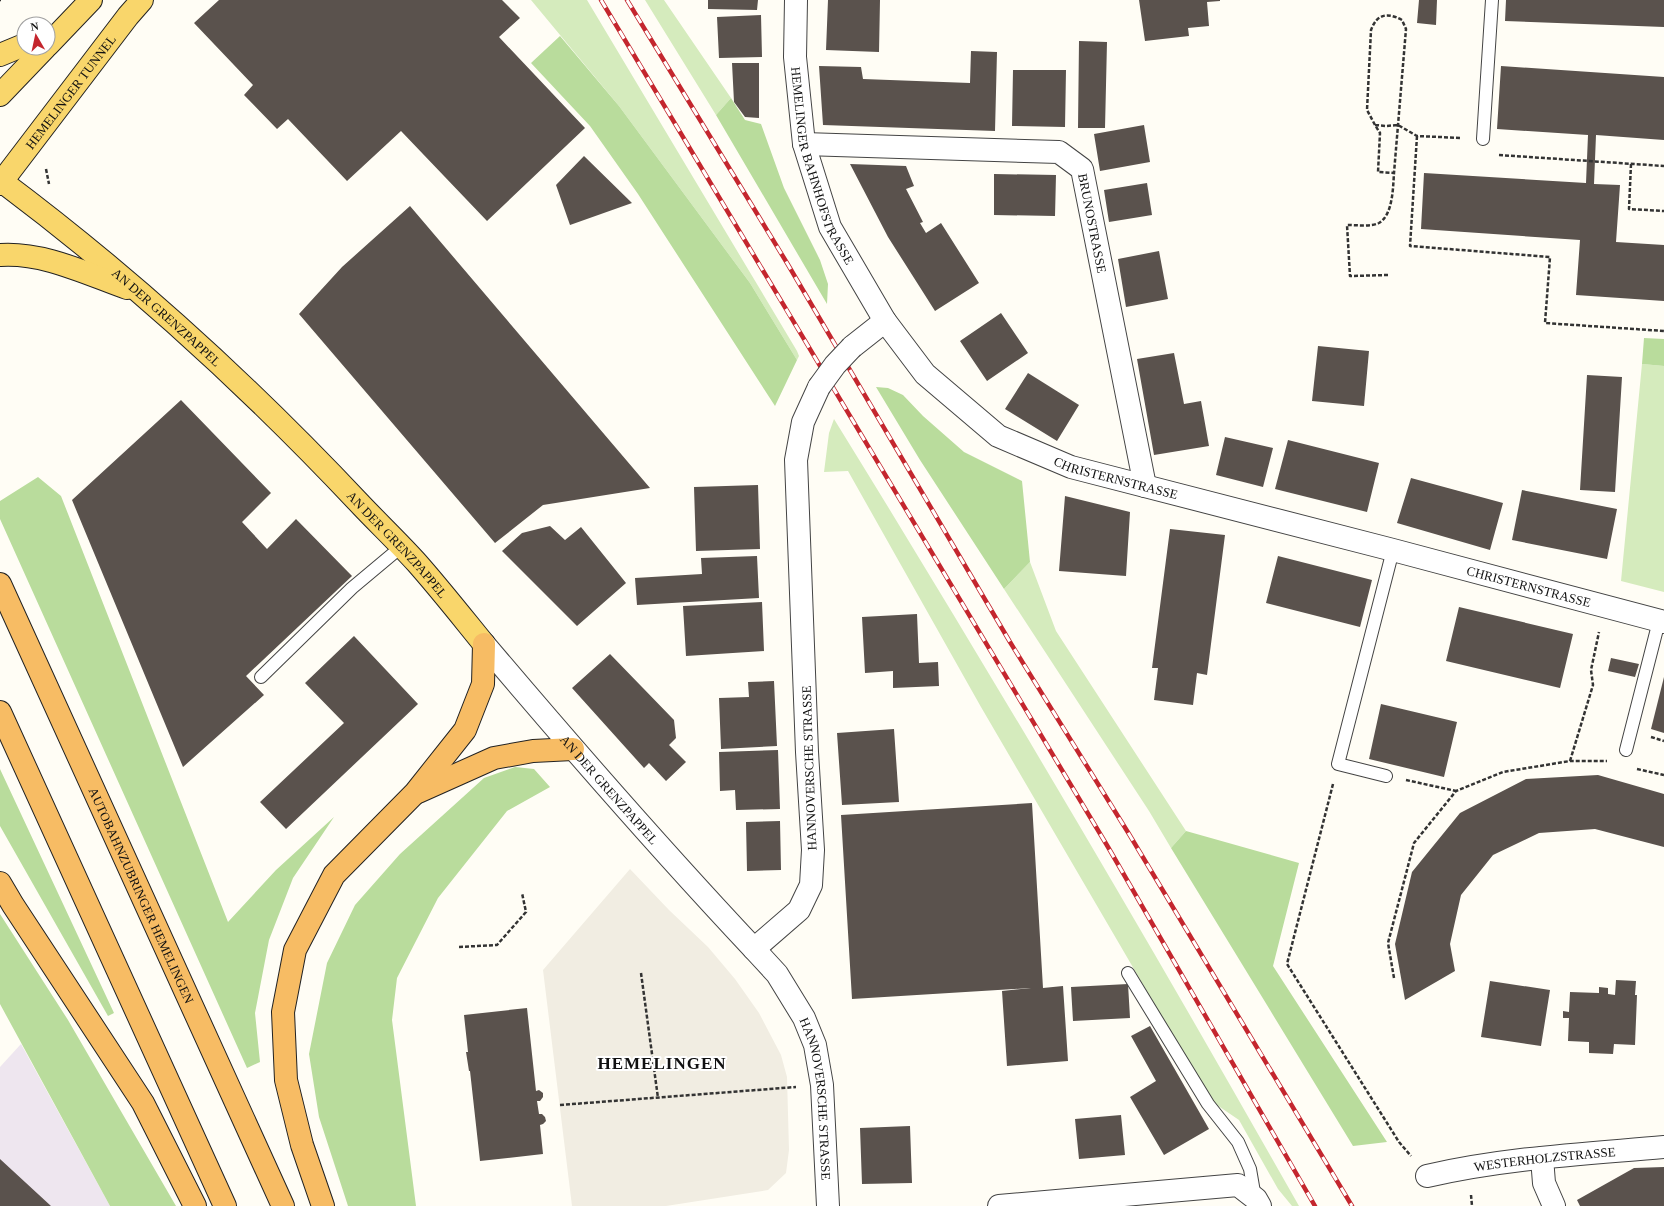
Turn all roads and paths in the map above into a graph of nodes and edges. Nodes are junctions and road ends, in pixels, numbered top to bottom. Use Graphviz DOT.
graph roads {
  1 [pos="91,0"];
  2 [pos="142,0"];
  3 [pos="796,0"];
  4 [pos="1492,0"];
  5 [pos="56,32"];
  6 [pos="16,49"];
  7 [pos="0,56"];
  8 [pos="37,56"];
  9 [pos="0,95"];
  10 [pos="1375,125"];
  11 [pos="1398,125"];
  12 [pos="38,135"];
  13 [pos="1417,136"];
  14 [pos="1483,139"];
  15 [pos="804,144"];
  16 [pos="1632,164"];
  17 [pos="1664,166"];
  18 [pos="1394,173"];
  19 [pos="1,182"];
  20 [pos="1664,211"];
  21 [pos="58,224"];
  22 [pos="0,255"];
  23 [pos="1388,275"];
  24 [pos="144,294"];
  25 [pos="885,321"];
  26 [pos="1664,330"];
  27 [pos="1145,486"];
  28 [pos="400,547"];
  29 [pos="1393,550"];
  30 [pos="0,584"];
  31 [pos="1605,606"];
  32 [pos="1662,621"];
  33 [pos="484,644"];
  34 [pos="261,677"];
  35 [pos="0,712"];
  36 [pos="573,749"];
  37 [pos="1626,750"];
  38 [pos="1570,761"];
  39 [pos="1608,761"];
  40 [pos="1338,764"];
  41 [pos="1636,768"];
  42 [pos="1664,775"];
  43 [pos="1386,776"];
  44 [pos="1456,792"];
  45 [pos="415,793"];
  46 [pos="0,883"];
  47 [pos="522,893"];
  48 [pos="459,947"];
  49 [pos="754,949"];
  50 [pos="641,973"];
  51 [pos="1128,973"];
  52 [pos="1394,978"];
  53 [pos="822,1085"];
  54 [pos="658,1098"];
  55 [pos="560,1105"];
  56 [pos="1664,1147"];
  57 [pos="1542,1158"];
  58 [pos="1427,1176"];
  59 [pos="1258,1203"];
  60 [pos="195,1206"];
  61 [pos="224,1206"];
  62 [pos="283,1206"];
  63 [pos="324,1206"];
  64 [pos="828,1206"];
  65 [pos="999,1206"];
  66 [pos="1554,1206"];
  1 -- 5 [label="main road"];
  2 -- 12 [label="main road, HEMELINGER TUNNEL"];
  3 -- 15 [label="street, HEMELINGER BAHNHOFSTRASSE"];
  4 -- 14 [label="lane"];
  6 -- 7 [label="main road"];
  8 -- 9 [label="main road"];
  10 -- 11 [label="path"];
  10 -- 11 [label="path"];
  10 -- 18 [label="path"];
  11 -- 13 [label="path"];
  11 -- 18 [label="path"];
  12 -- 19 [label="main road, HEMELINGER TUNNEL"];
  12 -- 21 [label="path"];
  13 -- 14 [label="path"];
  13 -- 26 [label="path"];
  14 -- 16 [label="path"];
  15 -- 25 [label="street, HEMELINGER BAHNHOFSTRASSE"];
  15 -- 27 [label="street, BRUNOSTRASSE"];
  16 -- 17 [label="path"];
  16 -- 20 [label="path"];
  18 -- 23 [label="path"];
  19 -- 21 [label="main road, AN DER GRENZPAPPEL"];
  21 -- 24 [label="main road, AN DER GRENZPAPPEL"];
  22 -- 24 [label="main road"];
  24 -- 28 [label="main road, AN DER GRENZPAPPEL"];
  25 -- 27 [label="street, CHRISTERNSTRASSE"];
  25 -- 49 [label="street, HANNOVERSCHE STRASSE, bridge"];
  27 -- 29 [label="street, CHRISTERNSTRASSE"];
  28 -- 33 [label="main road, AN DER GRENZPAPPEL"];
  28 -- 34 [label="lane"];
  29 -- 31 [label="street, CHRISTERNSTRASSE"];
  29 -- 40 [label="lane"];
  30 -- 62 [label="highway, AUTOBAHNZUBRINGER HEMELINGEN"];
  31 -- 32 [label="street, CHRISTERNSTRASSE"];
  31 -- 38 [label="path"];
  32 -- 37 [label="lane"];
  33 -- 36 [label="street, AN DER GRENZPAPPEL"];
  33 -- 45 [label="highway"];
  35 -- 61 [label="highway"];
  36 -- 45 [label="highway"];
  36 -- 49 [label="street, AN DER GRENZPAPPEL"];
  38 -- 39 [label="path"];
  38 -- 44 [label="path"];
  40 -- 43 [label="lane"];
  40 -- 58 [label="path"];
  41 -- 42 [label="path"];
  43 -- 44 [label="path"];
  44 -- 52 [label="path"];
  45 -- 63 [label="highway"];
  46 -- 60 [label="highway"];
  47 -- 48 [label="path"];
  49 -- 53 [label="street, HANNOVERSCHE STRASSE"];
  50 -- 54 [label="path"];
  51 -- 59 [label="lane"];
  53 -- 54 [label="path"];
  53 -- 64 [label="street, HANNOVERSCHE STRASSE"];
  54 -- 55 [label="path"];
  56 -- 57 [label="street, WESTERHOLZSTRASSE"];
  57 -- 58 [label="street, WESTERHOLZSTRASSE"];
  57 -- 66 [label="street"];
  59 -- 65 [label="street"];
}
